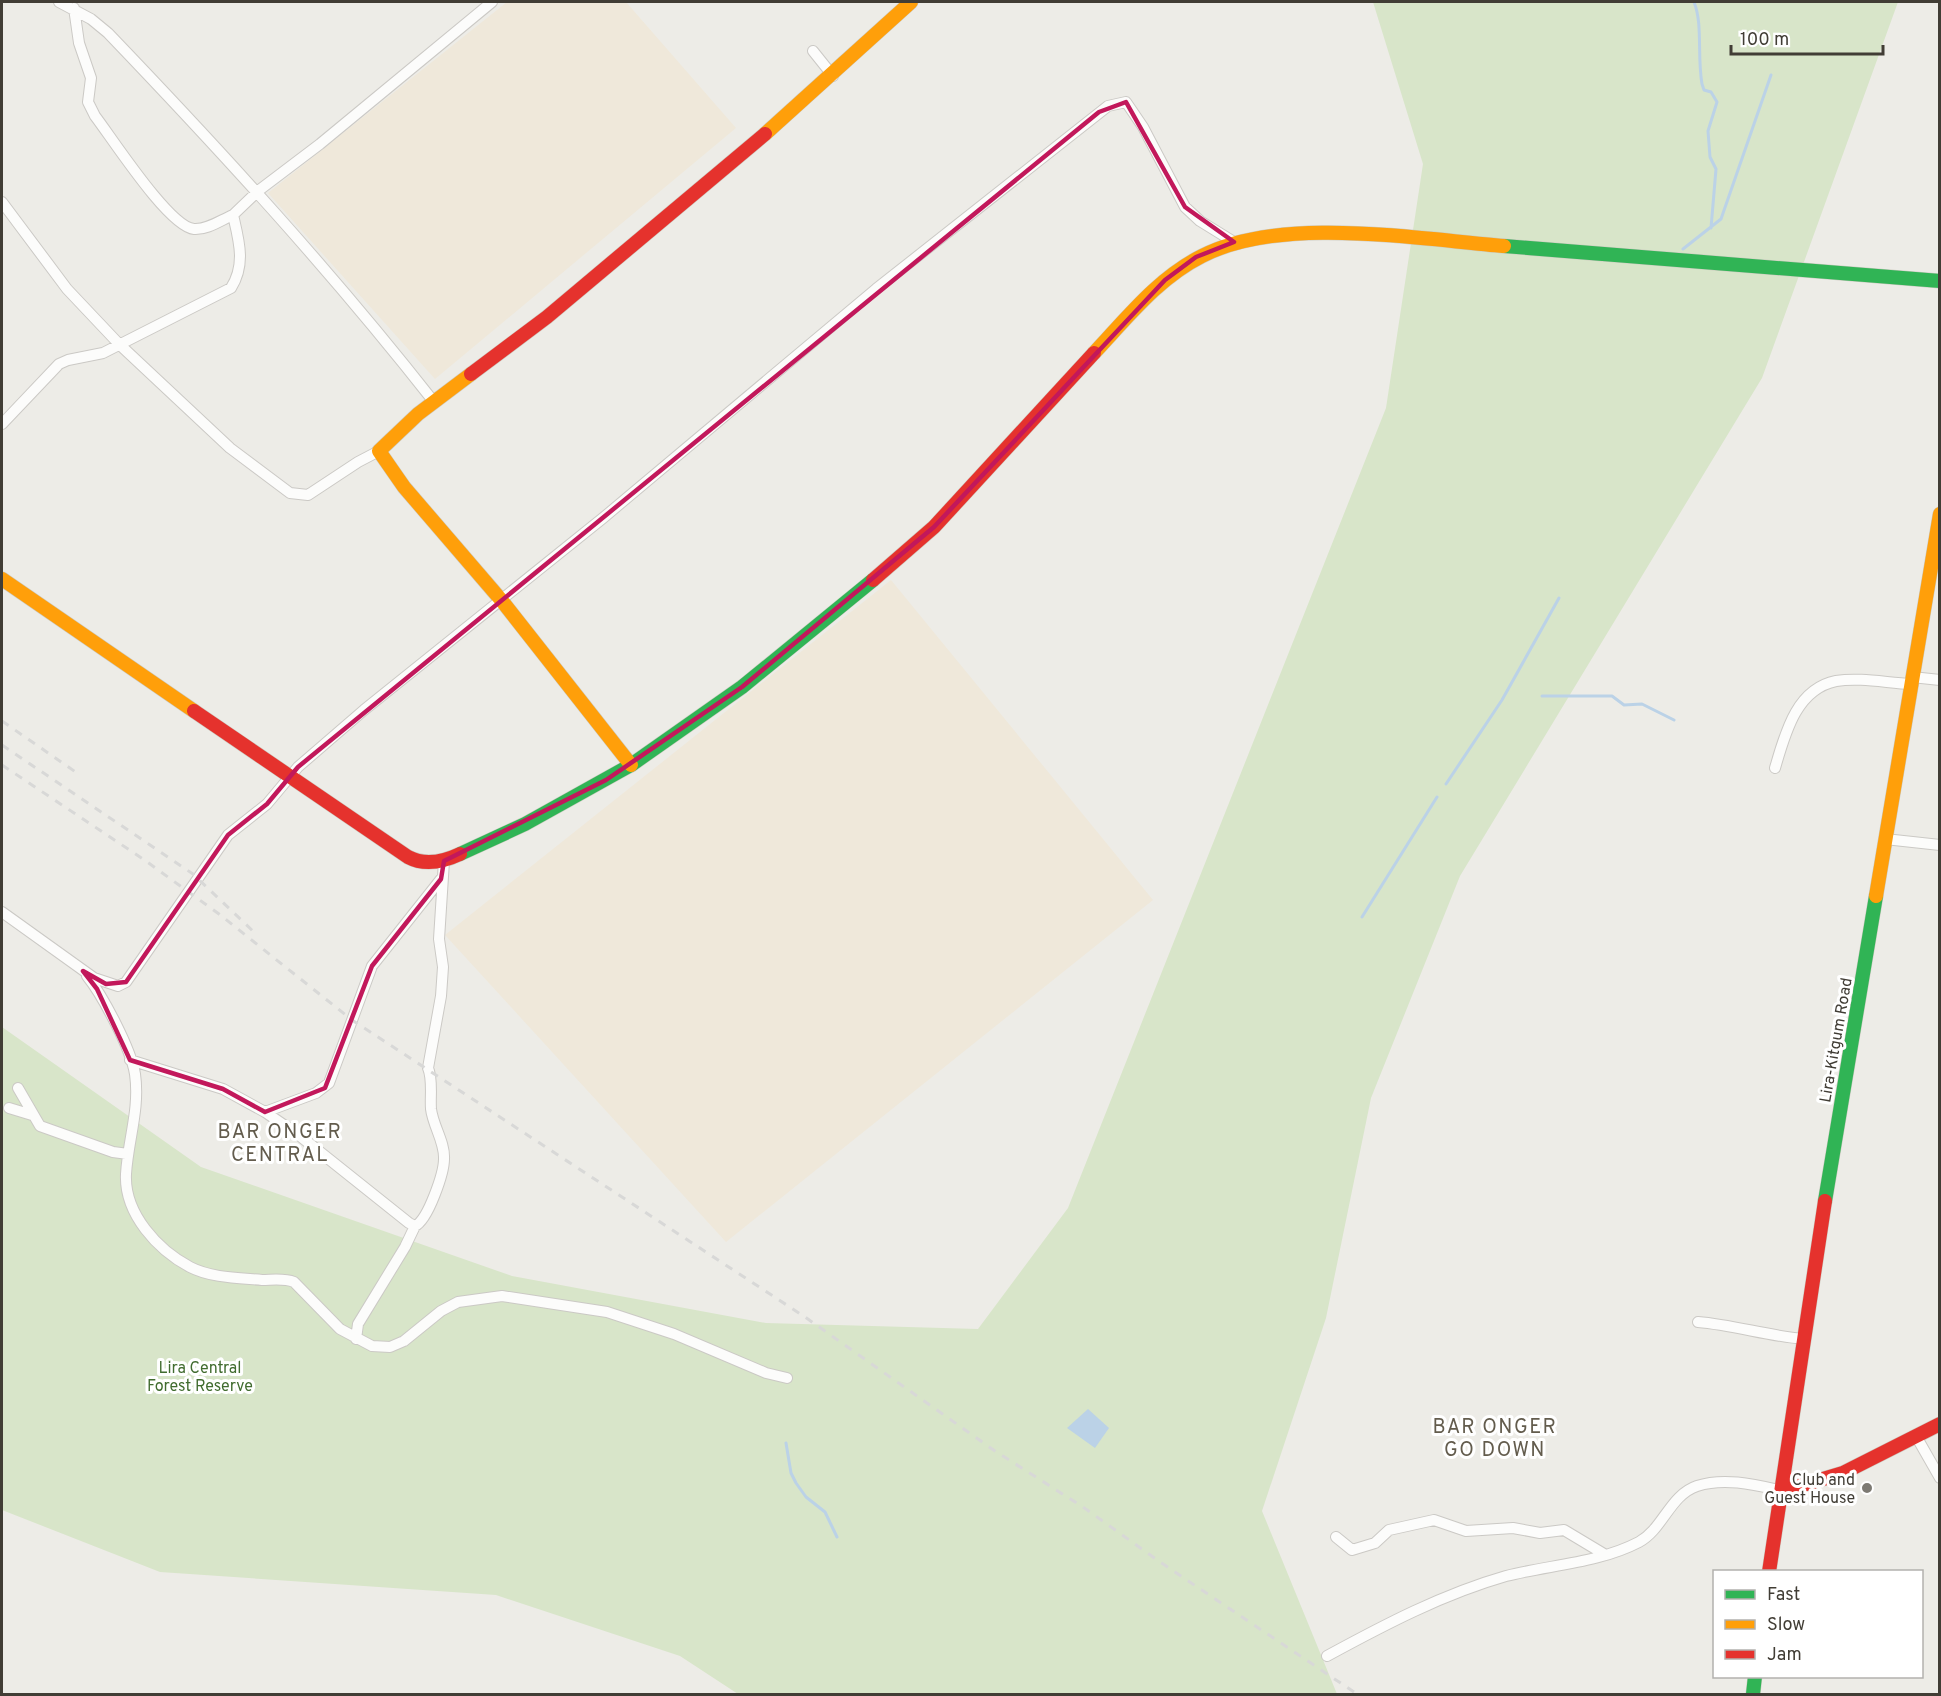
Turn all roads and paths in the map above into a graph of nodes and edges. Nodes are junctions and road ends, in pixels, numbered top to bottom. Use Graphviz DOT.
graph roads {
  1 [pos="59,2"];
  2 [pos="492,2"];
  3 [pos="911,2"];
  4 [pos="74,8"];
  5 [pos="813,51"];
  6 [pos="833,76"];
  7 [pos="258,191"];
  8 [pos="2,202"];
  9 [pos="232,215"];
  10 [pos="1234,242"];
  11 [pos="1940,281"];
  12 [pos="119,344"];
  13 [pos="434,402"];
  14 [pos="2,424"];
  15 [pos="379,451"];
  16 [pos="1940,514"];
  17 [pos="2,579"];
  18 [pos="501,601"];
  19 [pos="1912,680"];
  20 [pos="1940,680"];
  21 [pos="631,765"];
  22 [pos="1775,768"];
  23 [pos="290,777"];
  24 [pos="1885,839"];
  25 [pos="1940,845"];
  26 [pos="444,861"];
  27 [pos="441,879"];
  28 [pos="2,912"];
  29 [pos="83,970"];
  30 [pos="130,1060"];
  31 [pos="18,1088"];
  32 [pos="9,1108"];
  33 [pos="265,1112"];
  34 [pos="32,1115"];
  35 [pos="128,1154"];
  36 [pos="415,1226"];
  37 [pos="1698,1322"];
  38 [pos="358,1324"];
  39 [pos="340,1329"];
  40 [pos="356,1339"];
  41 [pos="1804,1339"];
  42 [pos="787,1378"];
  43 [pos="1940,1424"];
  44 [pos="1916,1436"];
  45 [pos="1940,1478"];
  46 [pos="1783,1491"];
  47 [pos="1336,1537"];
  48 [pos="1604,1554"];
  49 [pos="1769,1570"];
  50 [pos="1327,1656"];
  51 [pos="1755,1678"];
  52 [pos="1753,1695"];
  1 -- 4 [label="street"];
  2 -- 7 [label="street"];
  3 -- 6 [label="street"];
  4 -- 7 [label="street"];
  4 -- 9 [label="street"];
  5 -- 6 [label="street"];
  6 -- 13 [label="street"];
  7 -- 9 [label="street"];
  7 -- 13 [label="street"];
  8 -- 12 [label="street"];
  9 -- 12 [label="street"];
  10 -- 11 [label="street"];
  10 -- 18 [label="street"];
  10 -- 21 [label="street"];
  12 -- 14 [label="street"];
  12 -- 15 [label="street"];
  13 -- 15 [label="street"];
  15 -- 18 [label="street"];
  16 -- 19 [label="street, Lira-Kitgum Road"];
  17 -- 23 [label="street"];
  18 -- 21 [label="street"];
  18 -- 23 [label="street"];
  19 -- 20 [label="street"];
  19 -- 22 [label="street"];
  19 -- 24 [label="street, Lira-Kitgum Road"];
  21 -- 26 [label="street"];
  23 -- 26 [label="street"];
  23 -- 29 [label="street"];
  24 -- 25 [label="street"];
  24 -- 41 [label="street, Lira-Kitgum Road"];
  26 -- 27 [label="street"];
  27 -- 33 [label="street"];
  27 -- 36 [label="street"];
  28 -- 29 [label="street"];
  29 -- 30 [label="street"];
  30 -- 33 [label="street"];
  30 -- 35 [label="street"];
  31 -- 34 [label="street"];
  32 -- 34 [label="street"];
  33 -- 36 [label="street"];
  34 -- 35 [label="street"];
  35 -- 39 [label="street"];
  36 -- 38 [label="street"];
  37 -- 41 [label="street"];
  38 -- 39 [label="street"];
  38 -- 40 [label="street"];
  39 -- 40 [label="street"];
  40 -- 42 [label="street"];
  41 -- 46 [label="street, Lira-Kitgum Road"];
  43 -- 44 [label="street"];
  44 -- 45 [label="street"];
  44 -- 46 [label="street"];
  46 -- 48 [label="street"];
  46 -- 49 [label="street, Lira-Kitgum Road"];
  47 -- 48 [label="street"];
  48 -- 50 [label="street"];
  51 -- 52 [label="street"];
}
